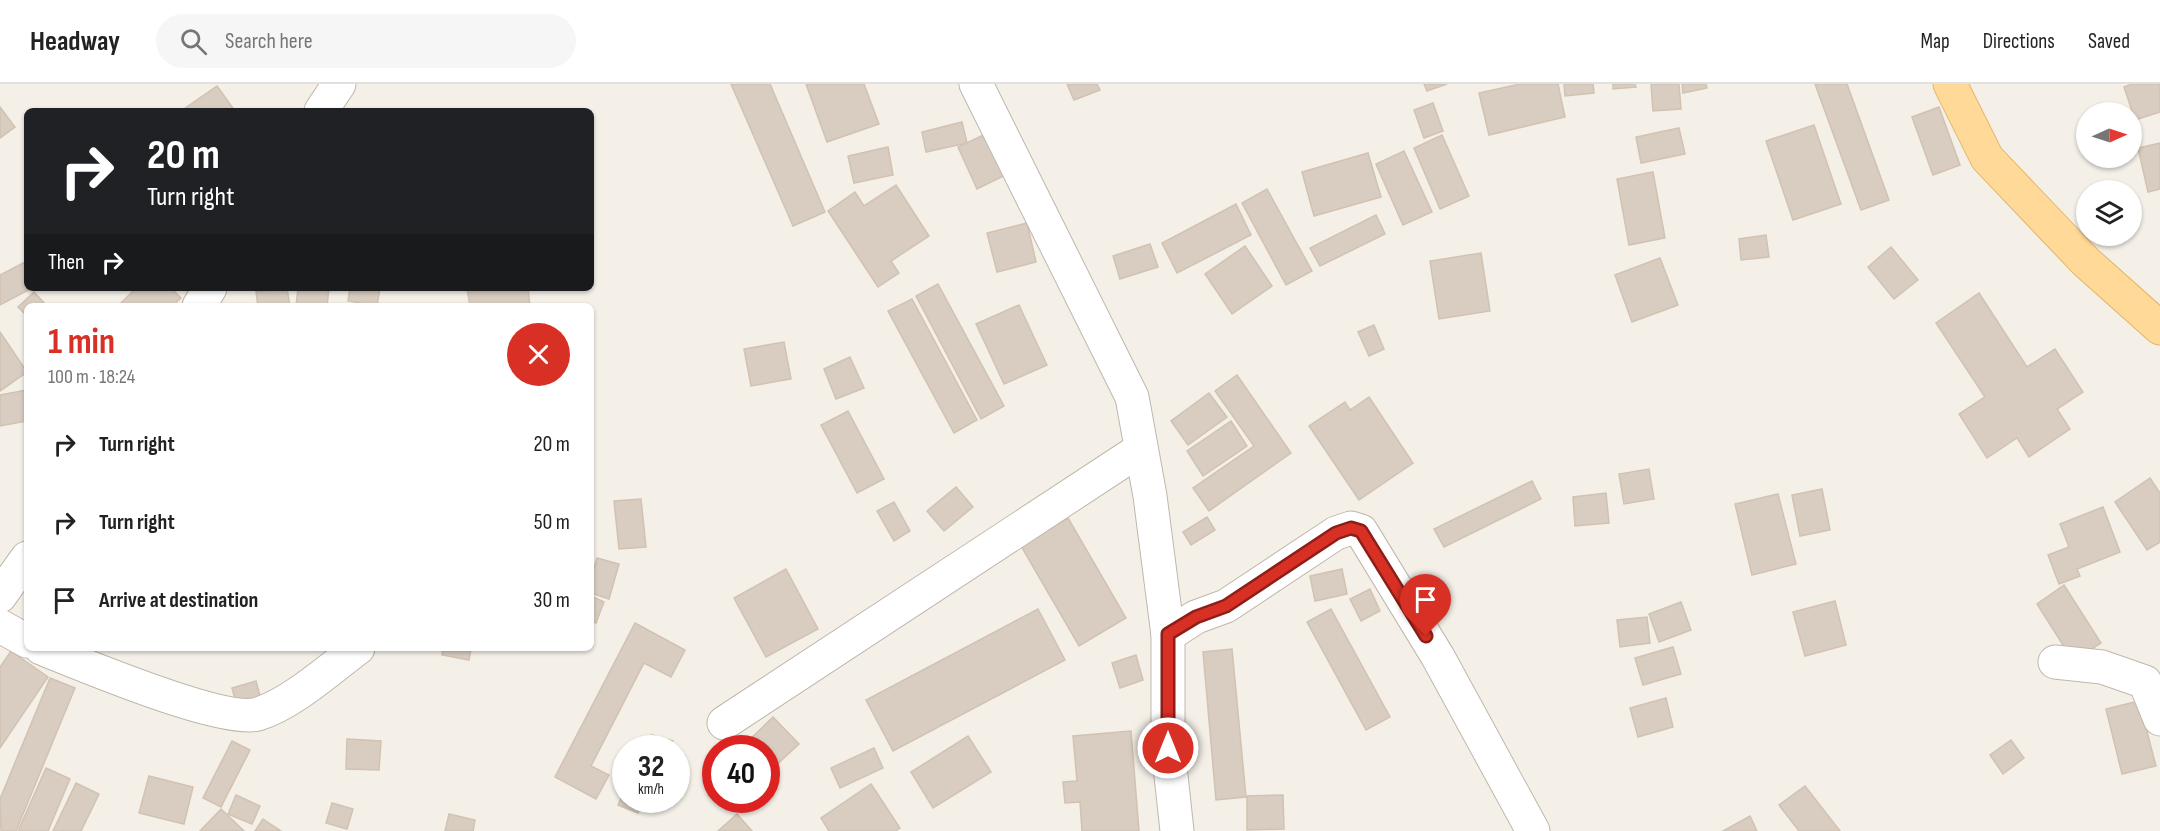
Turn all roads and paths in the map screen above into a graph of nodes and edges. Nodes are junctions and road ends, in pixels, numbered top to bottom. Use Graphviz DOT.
graph roads {
  1 [pos="339,84"];
  2 [pos="976,84"];
  3 [pos="1950,84"];
  4 [pos="323,108"];
  5 [pos="2160,328"];
  6 [pos="1141,449"];
  7 [pos="24,562"];
  8 [pos="0,596"];
  9 [pos="0,626"];
  10 [pos="1168,634"];
  11 [pos="24,639"];
  12 [pos="49,651"];
  13 [pos="353,651"];
  14 [pos="2055,662"];
  15 [pos="2160,719"];
  16 [pos="724,723"];
  17 [pos="1177,831"];
  18 [pos="1533,831"];
  1 -- 4 [label="street"];
  2 -- 6 [label="street"];
  3 -- 5 [label="main road"];
  6 -- 10 [label="street"];
  6 -- 16 [label="street"];
  7 -- 8 [label="street"];
  9 -- 11 [label="street"];
  10 -- 17 [label="street"];
  10 -- 18 [label="street"];
  12 -- 13 [label="street"];
  14 -- 15 [label="street"];
}
